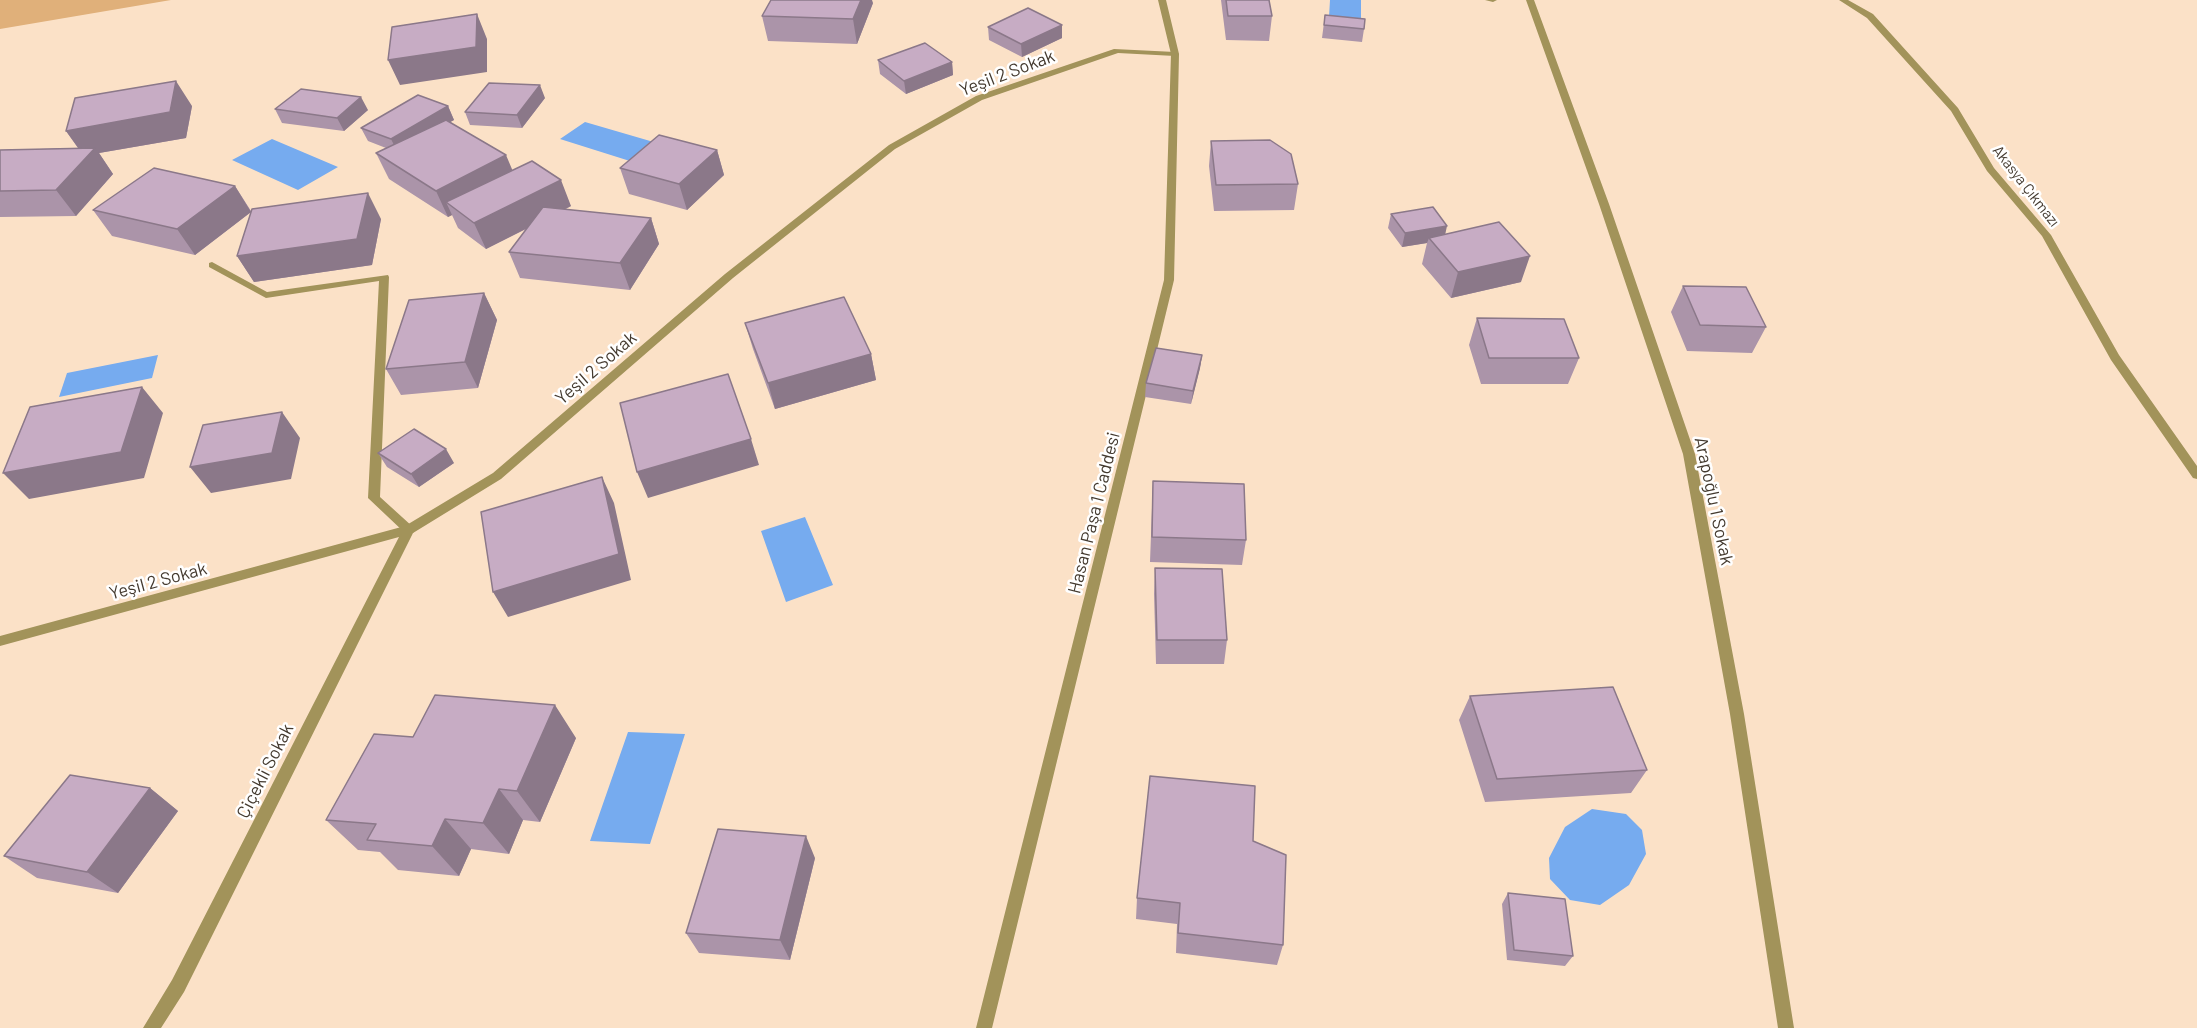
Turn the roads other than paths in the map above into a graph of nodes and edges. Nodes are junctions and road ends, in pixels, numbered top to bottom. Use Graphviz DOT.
graph roads {
  1 [pos="1162,0"];
  2 [pos="1530,0"];
  3 [pos="1843,0"];
  4 [pos="1175,54"];
  5 [pos="212,265"];
  6 [pos="2197,476"];
  7 [pos="409,530"];
  8 [pos="0,641"];
  9 [pos="152,1028"];
  10 [pos="984,1028"];
  11 [pos="1786,1028"];
  1 -- 4 [label="street, Hasan Paşa 1 Caddesi"];
  2 -- 11 [label="street, Arapoğlu 1 Sokak"];
  3 -- 6 [label="street, Akasya Çıkmazı"];
  4 -- 7 [label="street, Yeşil 2 Sokak"];
  4 -- 10 [label="street, Hasan Paşa 1 Caddesi"];
  5 -- 7 [label="street"];
  7 -- 8 [label="street, Yeşil 2 Sokak"];
  7 -- 9 [label="street, Çiçekli Sokak"];
}
